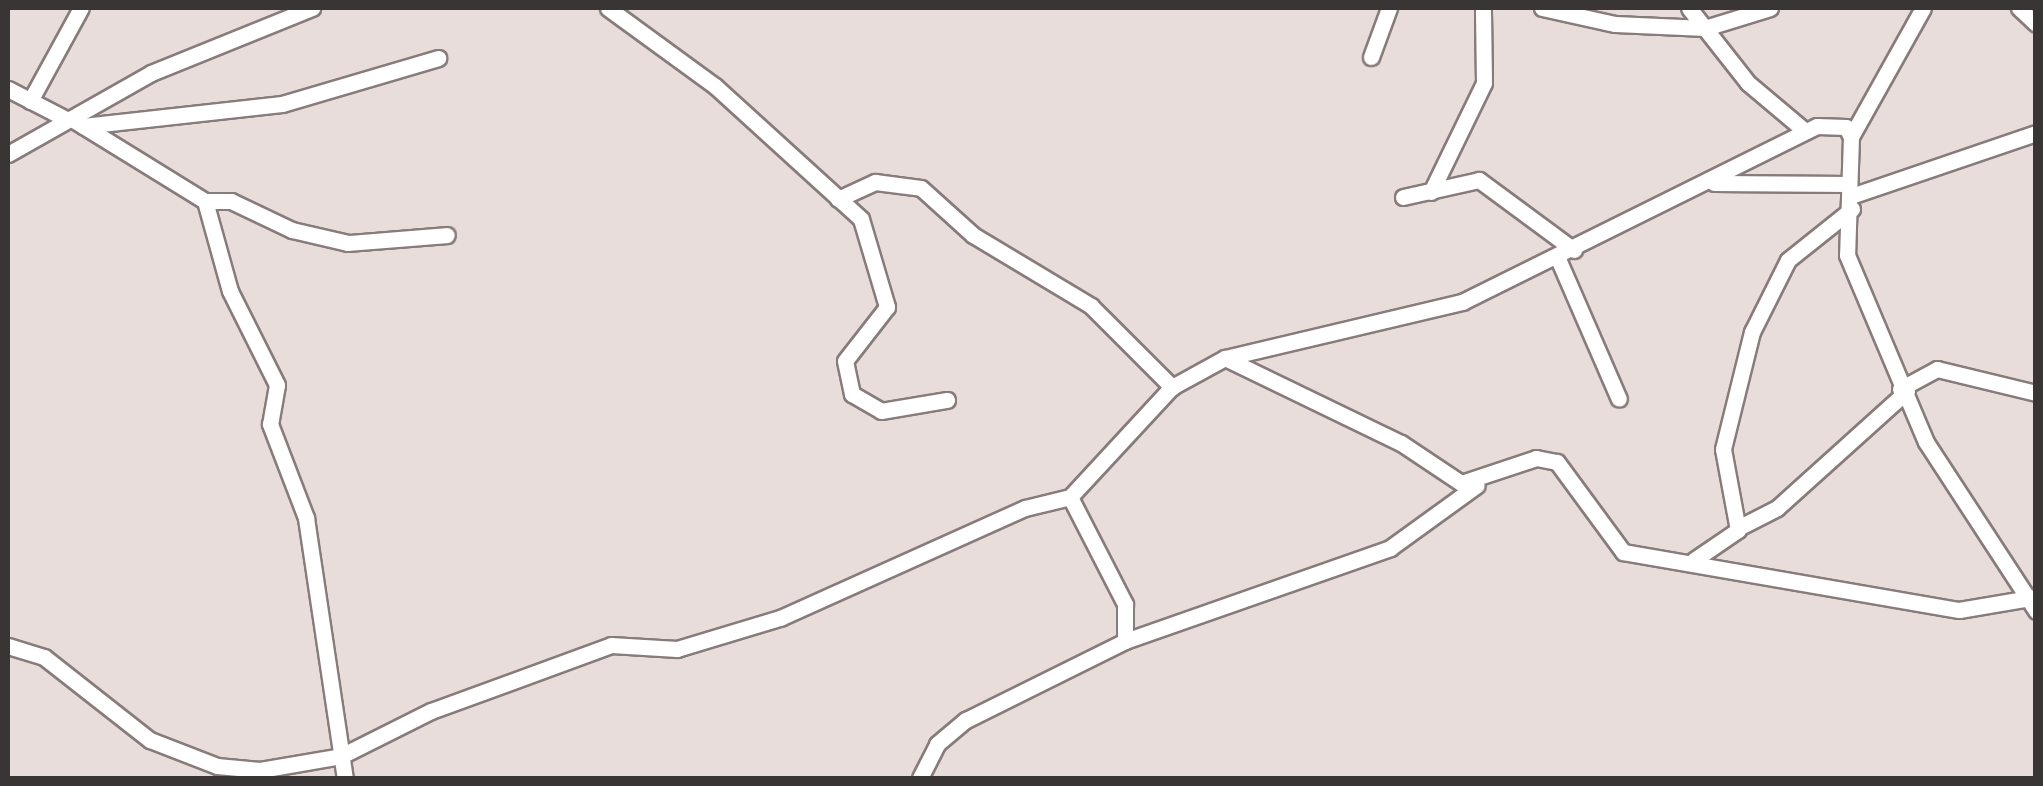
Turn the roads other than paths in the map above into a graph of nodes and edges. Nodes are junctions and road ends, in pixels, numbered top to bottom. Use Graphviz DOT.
graph roads {
  1 [pos="81,8"];
  2 [pos="312,8"];
  3 [pos="608,8"];
  4 [pos="1389,8"];
  5 [pos="1483,8"];
  6 [pos="1542,8"];
  7 [pos="1689,8"];
  8 [pos="1770,8"];
  9 [pos="1922,8"];
  10 [pos="2018,8"];
  11 [pos="1739,14"];
  12 [pos="2036,24"];
  13 [pos="1705,28"];
  14 [pos="1371,57"];
  15 [pos="438,58"];
  16 [pos="8,89"];
  17 [pos="30,101"];
  18 [pos="75,122"];
  19 [pos="1805,131"];
  20 [pos="2036,133"];
  21 [pos="1851,137"];
  22 [pos="8,154"];
  23 [pos="1709,183"];
  24 [pos="1431,192"];
  25 [pos="1850,196"];
  26 [pos="1403,197"];
  27 [pos="838,199"];
  28 [pos="205,201"];
  29 [pos="447,236"];
  30 [pos="1574,250"];
  31 [pos="1559,261"];
  32 [pos="1225,358"];
  33 [pos="1172,387"];
  34 [pos="1904,390"];
  35 [pos="2036,393"];
  36 [pos="1619,399"];
  37 [pos="947,400"];
  38 [pos="1478,485"];
  39 [pos="1070,497"];
  40 [pos="1738,528"];
  41 [pos="1694,560"];
  42 [pos="2032,603"];
  43 [pos="1125,641"];
  44 [pos="8,646"];
  45 [pos="342,756"];
  46 [pos="345,778"];
  47 [pos="920,778"];
  1 -- 17 [label="street"];
  2 -- 18 [label="street"];
  3 -- 27 [label="street"];
  4 -- 14 [label="street"];
  5 -- 24 [label="street"];
  6 -- 13 [label="street"];
  7 -- 13 [label="street"];
  8 -- 11 [label="street"];
  9 -- 21 [label="street"];
  10 -- 12 [label="street"];
  11 -- 13 [label="street"];
  13 -- 19 [label="street"];
  15 -- 18 [label="street"];
  16 -- 17 [label="street"];
  17 -- 18 [label="street"];
  18 -- 22 [label="street"];
  18 -- 28 [label="street"];
  19 -- 21 [label="street"];
  19 -- 23 [label="street"];
  20 -- 25 [label="street"];
  21 -- 25 [label="street"];
  23 -- 25 [label="street"];
  23 -- 30 [label="street"];
  24 -- 26 [label="street"];
  24 -- 30 [label="street"];
  25 -- 34 [label="street"];
  25 -- 40 [label="street"];
  27 -- 33 [label="street"];
  27 -- 37 [label="street"];
  28 -- 29 [label="street"];
  28 -- 45 [label="street"];
  30 -- 31 [label="street"];
  31 -- 32 [label="street"];
  31 -- 36 [label="street"];
  32 -- 33 [label="street"];
  32 -- 38 [label="street"];
  33 -- 39 [label="street"];
  34 -- 35 [label="street"];
  34 -- 40 [label="street"];
  34 -- 42 [label="street"];
  38 -- 41 [label="street"];
  38 -- 43 [label="street"];
  39 -- 43 [label="street"];
  39 -- 45 [label="street"];
  40 -- 41 [label="street"];
  41 -- 42 [label="street"];
  43 -- 47 [label="street"];
  44 -- 45 [label="street"];
  45 -- 46 [label="street"];
}
